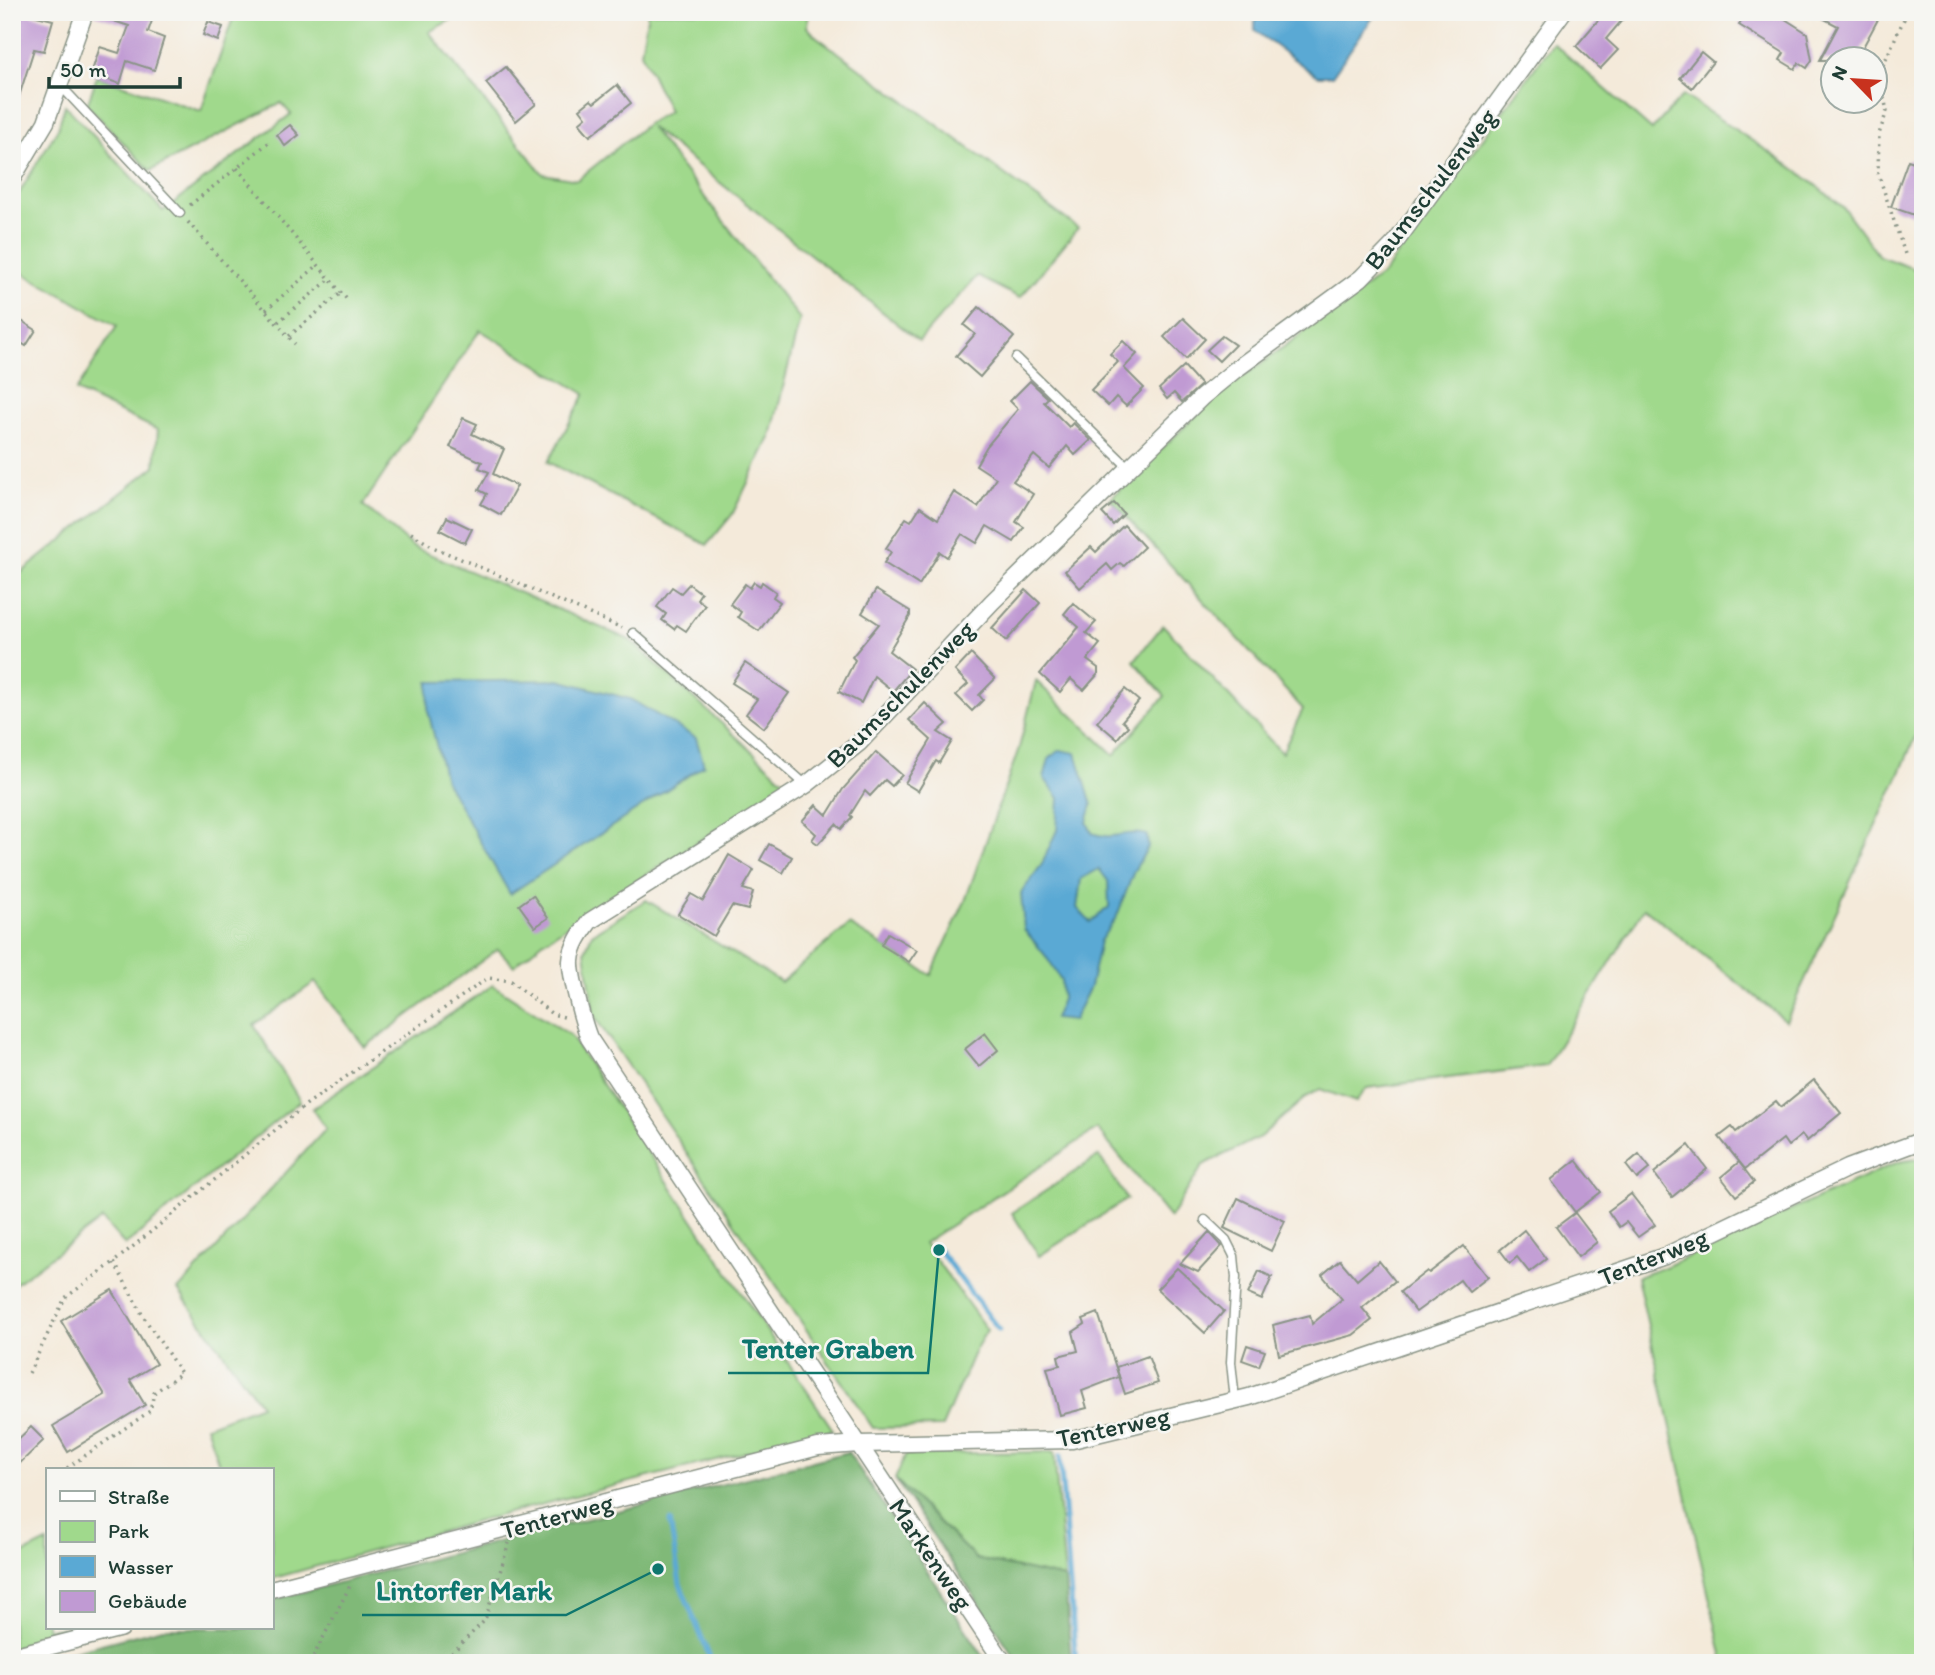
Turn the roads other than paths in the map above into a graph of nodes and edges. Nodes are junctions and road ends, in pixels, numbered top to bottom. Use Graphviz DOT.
graph roads {
  1 [pos="85,12"];
  2 [pos="1563,12"];
  3 [pos="60,85"];
  4 [pos="12,179"];
  5 [pos="180,213"];
  6 [pos="1016,358"];
  7 [pos="1129,468"];
  8 [pos="633,633"];
  9 [pos="806,785"];
  10 [pos="1923,1140"];
  11 [pos="1205,1220"];
  12 [pos="1235,1400"];
  13 [pos="859,1444"];
  14 [pos="273,1589"];
  15 [pos="114,1630"];
  16 [pos="12,1656"];
  17 [pos="1004,1663"];
  1 -- 3 [label="street"];
  2 -- 7 [label="street, Baumschulenweg"];
  3 -- 4 [label="street"];
  3 -- 5 [label="lane"];
  6 -- 7 [label="lane"];
  7 -- 9 [label="street, Baumschulenweg"];
  8 -- 9 [label="lane"];
  9 -- 13 [label="street, Baumschulenweg"];
  10 -- 12 [label="street, Tenterweg"];
  11 -- 12 [label="lane"];
  12 -- 13 [label="street, Tenterweg"];
  13 -- 14 [label="street, Tenterweg"];
  13 -- 17 [label="street, Markenweg"];
  15 -- 16 [label="street"];
}
